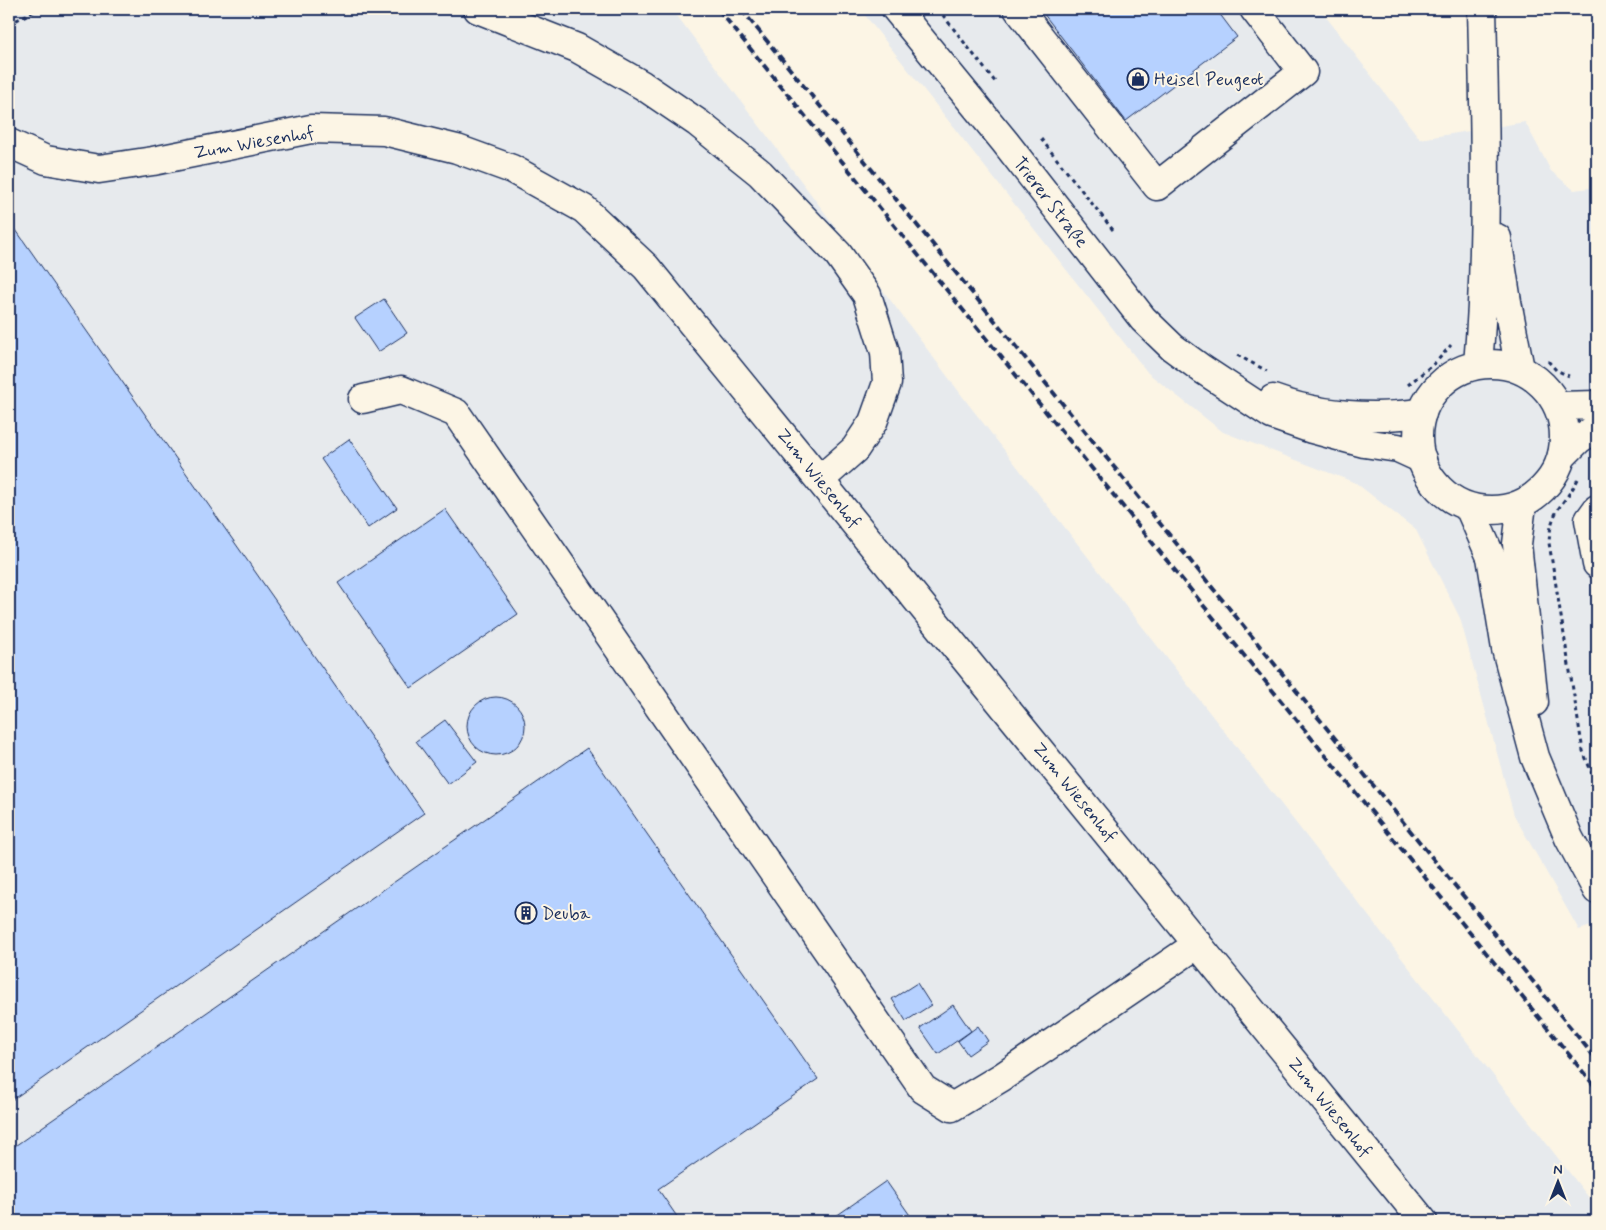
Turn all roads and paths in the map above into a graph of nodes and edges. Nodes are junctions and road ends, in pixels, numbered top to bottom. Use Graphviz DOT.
graph roads {
  1 [pos="38,9"];
  2 [pos="478,9"];
  3 [pos="896,9"];
  4 [pos="938,9"];
  5 [pos="1018,9"];
  6 [pos="1254,9"];
  7 [pos="1482,9"];
  8 [pos="9,24"];
  9 [pos="1002,91"];
  10 [pos="1038,135"];
  11 [pos="9,143"];
  12 [pos="1485,158"];
  13 [pos="1114,232"];
  14 [pos="1454,341"];
  15 [pos="1232,353"];
  16 [pos="1547,359"];
  17 [pos="1478,365"];
  18 [pos="1520,369"];
  19 [pos="1274,373"];
  20 [pos="1220,380"];
  21 [pos="1399,388"];
  22 [pos="363,399"];
  23 [pos="1558,406"];
  24 [pos="1422,413"];
  25 [pos="1597,413"];
  26 [pos="1422,459"];
  27 [pos="1572,464"];
  28 [pos="821,479"];
  29 [pos="1522,504"];
  30 [pos="1469,507"];
  31 [pos="1597,509"];
  32 [pos="1597,564"];
  33 [pos="1597,786"];
  34 [pos="1556,806"];
  35 [pos="1597,890"];
  36 [pos="1198,944"];
  37 [pos="1423,1221"];
  1 -- 8 [label="path"];
  2 -- 28 [label="street"];
  3 -- 20 [label="street, Trierer Straße"];
  4 -- 9 [label="path"];
  5 -- 6 [label="street"];
  7 -- 12 [label="street"];
  10 -- 13 [label="path"];
  11 -- 28 [label="street, Zum Wiesenhof"];
  12 -- 17 [label="street"];
  12 -- 18 [label="street"];
  14 -- 21 [label="path"];
  15 -- 19 [label="path"];
  16 -- 25 [label="path"];
  17 -- 18 [label="street"];
  17 -- 24 [label="street"];
  18 -- 23 [label="street"];
  20 -- 24 [label="street, Trierer Straße"];
  20 -- 26 [label="street, Trierer Straße"];
  22 -- 36 [label="street"];
  23 -- 25 [label="street"];
  23 -- 27 [label="street"];
  24 -- 26 [label="street"];
  25 -- 27 [label="street"];
  26 -- 30 [label="street"];
  27 -- 29 [label="street"];
  27 -- 33 [label="path"];
  28 -- 36 [label="street, Zum Wiesenhof"];
  29 -- 30 [label="street"];
  29 -- 34 [label="street"];
  30 -- 34 [label="street"];
  31 -- 32 [label="street"];
  34 -- 35 [label="street"];
  36 -- 37 [label="street, Zum Wiesenhof"];
}
